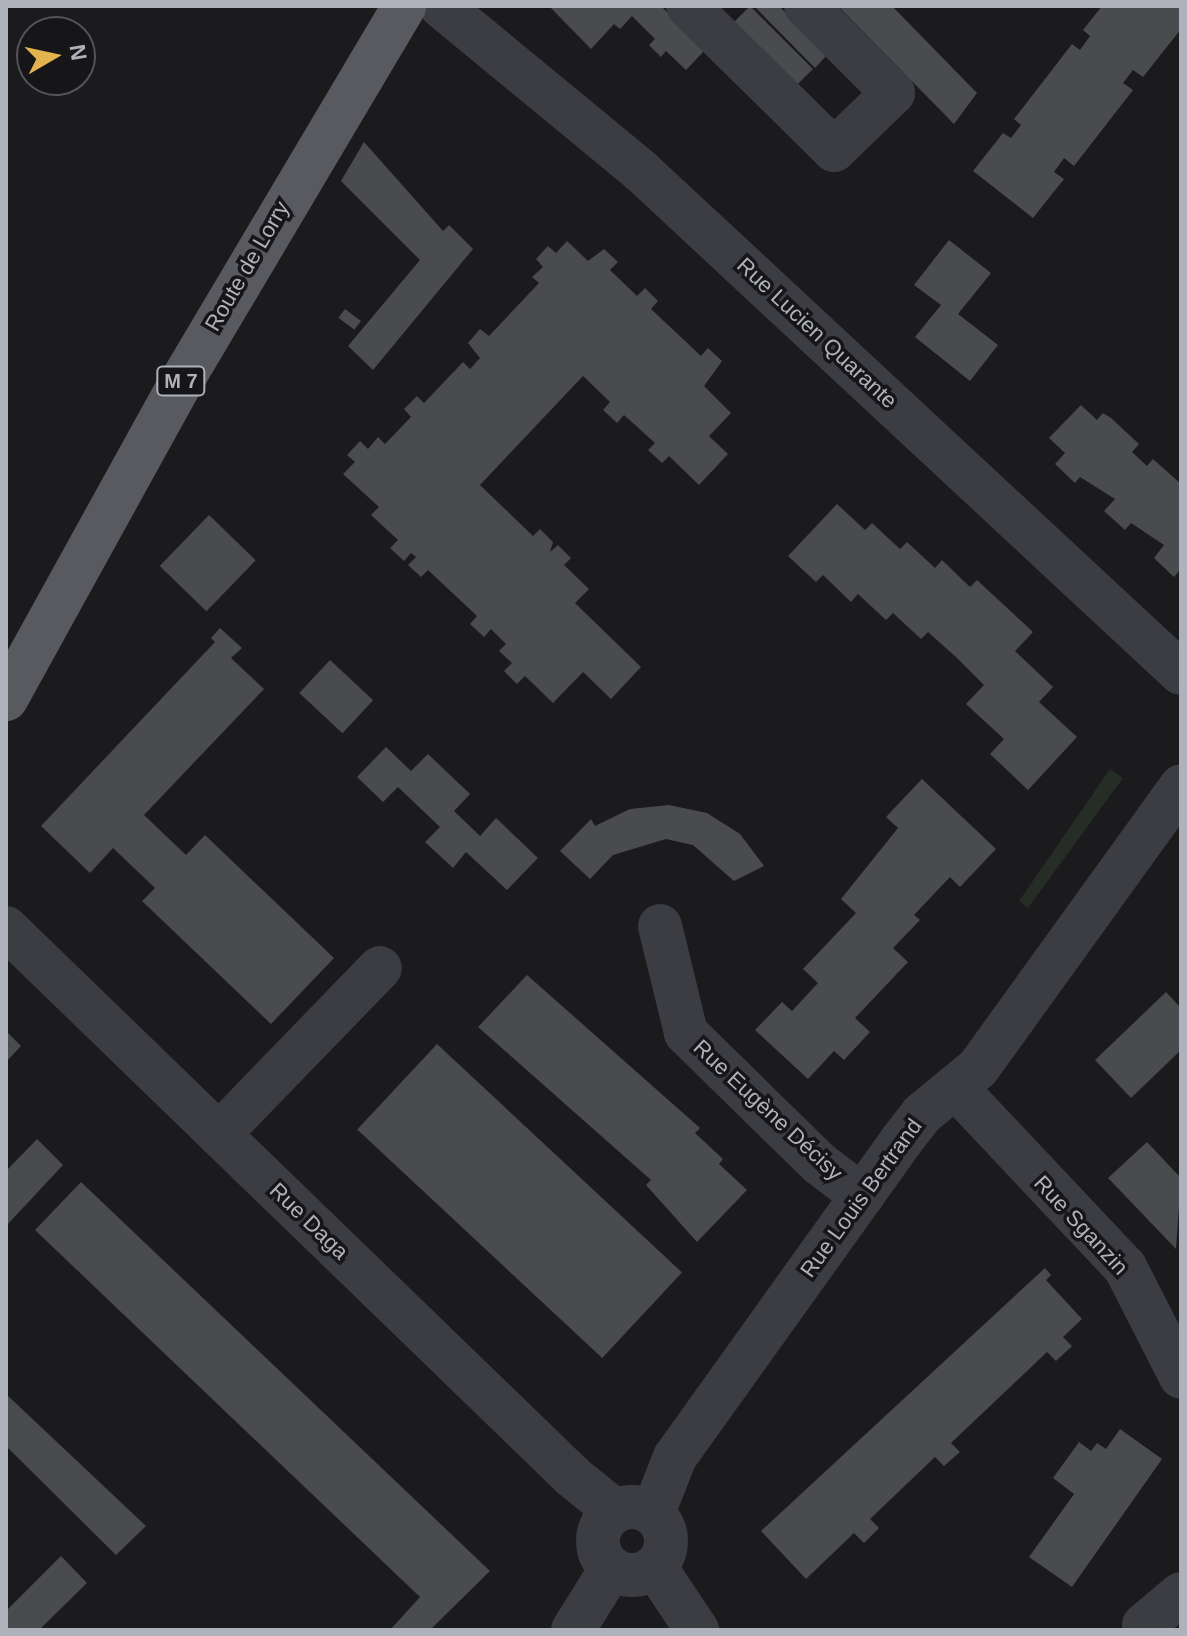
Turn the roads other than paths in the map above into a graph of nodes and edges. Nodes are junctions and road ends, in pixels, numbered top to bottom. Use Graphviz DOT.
graph roads {
  1 [pos="404,6"];
  2 [pos="441,6"];
  3 [pos="806,6"];
  4 [pos="696,9"];
  5 [pos="1181,673"];
  6 [pos="6,699"];
  7 [pos="1181,787"];
  8 [pos="660,926"];
  9 [pos="6,928"];
  10 [pos="380,968"];
  11 [pos="957,1089"];
  12 [pos="219,1134"];
  13 [pos="862,1196"];
  14 [pos="1181,1377"];
  15 [pos="634,1512"];
  16 [pos="655,1567"];
  17 [pos="611,1569"];
  18 [pos="1181,1594"];
  19 [pos="1144,1625"];
  20 [pos="573,1630"];
  21 [pos="697,1630"];
  1 -- 6 [label="main road, Route de Lorry / M 7"];
  2 -- 5 [label="street, Rue Lucien Quarante"];
  3 -- 4 [label="street"];
  7 -- 11 [label="street, Rue Louis Bertrand"];
  8 -- 13 [label="street, Rue Eugène Décisy"];
  9 -- 12 [label="street, Rue Daga"];
  10 -- 12 [label="street"];
  11 -- 13 [label="street, Rue Louis Bertrand"];
  11 -- 14 [label="street, Rue Sganzin"];
  12 -- 15 [label="street, Rue Daga"];
  13 -- 15 [label="street, Rue Louis Bertrand"];
  15 -- 16 [label="street"];
  15 -- 17 [label="street"];
  16 -- 17 [label="street"];
  16 -- 21 [label="street"];
  17 -- 20 [label="street"];
  18 -- 19 [label="street"];
}
